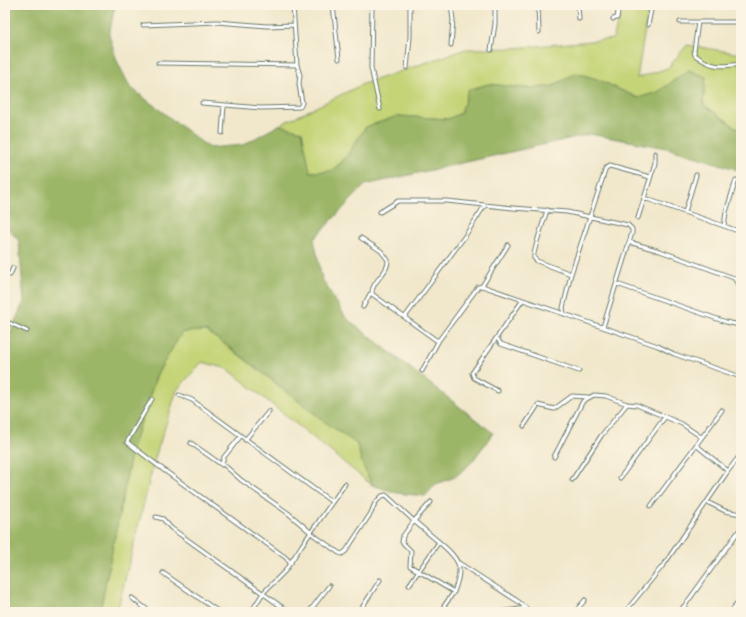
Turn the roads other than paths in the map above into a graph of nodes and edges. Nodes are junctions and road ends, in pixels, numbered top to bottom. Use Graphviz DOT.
graph roads {
  1 [pos="293,5"];
  2 [pos="334,5"];
  3 [pos="372,5"];
  4 [pos="410,5"];
  5 [pos="451,5"];
  6 [pos="495,5"];
  7 [pos="538,5"];
  8 [pos="578,5"];
  9 [pos="619,5"];
  10 [pos="652,5"];
  11 [pos="579,19"];
  12 [pos="613,19"];
  13 [pos="680,22"];
  14 [pos="698,22"];
  15 [pos="741,22"];
  16 [pos="143,25"];
  17 [pos="294,25"];
  18 [pos="648,25"];
  19 [pos="539,32"];
  20 [pos="451,45"];
  21 [pos="491,50"];
  22 [pos="339,59"];
  23 [pos="158,63"];
  24 [pos="741,64"];
  25 [pos="297,65"];
  26 [pos="407,68"];
  27 [pos="202,104"];
  28 [pos="224,105"];
  29 [pos="380,109"];
  30 [pos="222,133"];
  31 [pos="655,153"];
  32 [pos="696,175"];
  33 [pos="650,176"];
  34 [pos="736,180"];
  35 [pos="644,198"];
  36 [pos="485,205"];
  37 [pos="547,210"];
  38 [pos="380,212"];
  39 [pos="685,212"];
  40 [pos="589,216"];
  41 [pos="638,218"];
  42 [pos="724,226"];
  43 [pos="741,232"];
  44 [pos="360,238"];
  45 [pos="629,242"];
  46 [pos="508,245"];
  47 [pos="13,268"];
  48 [pos="571,274"];
  49 [pos="5,275"];
  50 [pos="617,284"];
  51 [pos="482,286"];
  52 [pos="739,287"];
  53 [pos="372,294"];
  54 [pos="522,301"];
  55 [pos="364,307"];
  56 [pos="564,314"];
  57 [pos="405,317"];
  58 [pos="5,321"];
  59 [pos="603,327"];
  60 [pos="27,332"];
  61 [pos="497,338"];
  62 [pos="439,340"];
  63 [pos="422,371"];
  64 [pos="578,371"];
  65 [pos="741,377"];
  66 [pos="498,391"];
  67 [pos="179,395"];
  68 [pos="588,397"];
  69 [pos="152,399"];
  70 [pos="627,404"];
  71 [pos="722,410"];
  72 [pos="269,411"];
  73 [pos="665,416"];
  74 [pos="524,426"];
  75 [pos="240,436"];
  76 [pos="701,436"];
  77 [pos="245,440"];
  78 [pos="191,443"];
  79 [pos="696,445"];
  80 [pos="741,454"];
  81 [pos="554,457"];
  82 [pos="225,467"];
  83 [pos="728,471"];
  84 [pos="620,478"];
  85 [pos="572,480"];
  86 [pos="345,484"];
  87 [pos="332,502"];
  88 [pos="431,502"];
  89 [pos="707,502"];
  90 [pos="652,506"];
  91 [pos="741,514"];
  92 [pos="156,517"];
  93 [pos="414,521"];
  94 [pos="741,528"];
  95 [pos="311,532"];
  96 [pos="439,542"];
  97 [pos="291,563"];
  98 [pos="459,563"];
  99 [pos="418,572"];
  100 [pos="163,573"];
  101 [pos="380,580"];
  102 [pos="409,585"];
  103 [pos="329,586"];
  104 [pos="263,592"];
  105 [pos="454,592"];
  106 [pos="132,598"];
  107 [pos="741,598"];
  108 [pos="585,600"];
  109 [pos="684,607"];
  110 [pos="526,608"];
  111 [pos="150,612"];
  112 [pos="219,612"];
  113 [pos="251,612"];
  114 [pos="289,612"];
  115 [pos="309,612"];
  116 [pos="359,612"];
  117 [pos="442,612"];
  118 [pos="499,612"];
  119 [pos="530,612"];
  120 [pos="576,612"];
  121 [pos="625,612"];
  122 [pos="680,612"];
  123 [pos="691,612"];
  124 [pos="730,612"];
  1 -- 17 [label="street"];
  2 -- 22 [label="street"];
  3 -- 29 [label="street"];
  4 -- 26 [label="street"];
  5 -- 20 [label="street"];
  6 -- 21 [label="street"];
  7 -- 19 [label="street"];
  8 -- 11 [label="street"];
  9 -- 12 [label="street"];
  10 -- 18 [label="street"];
  13 -- 14 [label="street"];
  14 -- 15 [label="street"];
  14 -- 24 [label="street"];
  16 -- 17 [label="street"];
  17 -- 25 [label="street"];
  23 -- 25 [label="street"];
  25 -- 28 [label="street"];
  27 -- 28 [label="street"];
  28 -- 30 [label="street"];
  31 -- 33 [label="street"];
  32 -- 39 [label="street"];
  33 -- 35 [label="street"];
  33 -- 40 [label="street"];
  34 -- 42 [label="street"];
  35 -- 39 [label="street"];
  35 -- 41 [label="street"];
  36 -- 37 [label="street"];
  36 -- 38 [label="street"];
  36 -- 57 [label="street"];
  37 -- 40 [label="street"];
  37 -- 48 [label="street"];
  39 -- 42 [label="street"];
  40 -- 45 [label="street"];
  40 -- 48 [label="street"];
  42 -- 43 [label="street"];
  44 -- 53 [label="street"];
  45 -- 50 [label="street"];
  45 -- 52 [label="street"];
  46 -- 51 [label="street"];
  47 -- 49 [label="street"];
  48 -- 56 [label="street"];
  50 -- 52 [label="street"];
  50 -- 59 [label="street"];
  51 -- 54 [label="street"];
  51 -- 62 [label="street"];
  53 -- 55 [label="street"];
  53 -- 57 [label="street"];
  54 -- 56 [label="street"];
  54 -- 61 [label="street"];
  56 -- 59 [label="street"];
  57 -- 62 [label="street"];
  58 -- 60 [label="street"];
  59 -- 65 [label="street"];
  61 -- 64 [label="street"];
  61 -- 66 [label="street"];
  62 -- 63 [label="street"];
  67 -- 75 [label="street"];
  68 -- 70 [label="street"];
  68 -- 74 [label="street"];
  68 -- 81 [label="street"];
  69 -- 97 [label="street"];
  70 -- 73 [label="street"];
  70 -- 85 [label="street"];
  71 -- 76 [label="street"];
  72 -- 77 [label="street"];
  73 -- 76 [label="street"];
  73 -- 84 [label="street"];
  75 -- 77 [label="street"];
  75 -- 82 [label="street"];
  76 -- 79 [label="street"];
  77 -- 87 [label="street"];
  78 -- 82 [label="street"];
  79 -- 83 [label="street"];
  79 -- 90 [label="street"];
  80 -- 83 [label="street"];
  82 -- 95 [label="street"];
  83 -- 89 [label="street"];
  86 -- 87 [label="street"];
  87 -- 95 [label="street"];
  88 -- 93 [label="street"];
  89 -- 91 [label="street"];
  89 -- 121 [label="street"];
  92 -- 104 [label="street"];
  93 -- 95 [label="street"];
  93 -- 96 [label="street"];
  93 -- 99 [label="street"];
  94 -- 109 [label="street"];
  95 -- 97 [label="street"];
  96 -- 98 [label="street"];
  96 -- 99 [label="street"];
  97 -- 104 [label="street"];
  98 -- 105 [label="street"];
  98 -- 110 [label="street"];
  99 -- 102 [label="street"];
  99 -- 105 [label="street"];
  100 -- 112 [label="street"];
  101 -- 116 [label="street"];
  103 -- 115 [label="street"];
  104 -- 113 [label="street"];
  104 -- 114 [label="street"];
  105 -- 117 [label="street"];
  106 -- 111 [label="street"];
  107 -- 124 [label="street"];
  108 -- 120 [label="street"];
  109 -- 122 [label="street"];
  109 -- 123 [label="street"];
  110 -- 118 [label="street"];
  110 -- 119 [label="street"];
}
